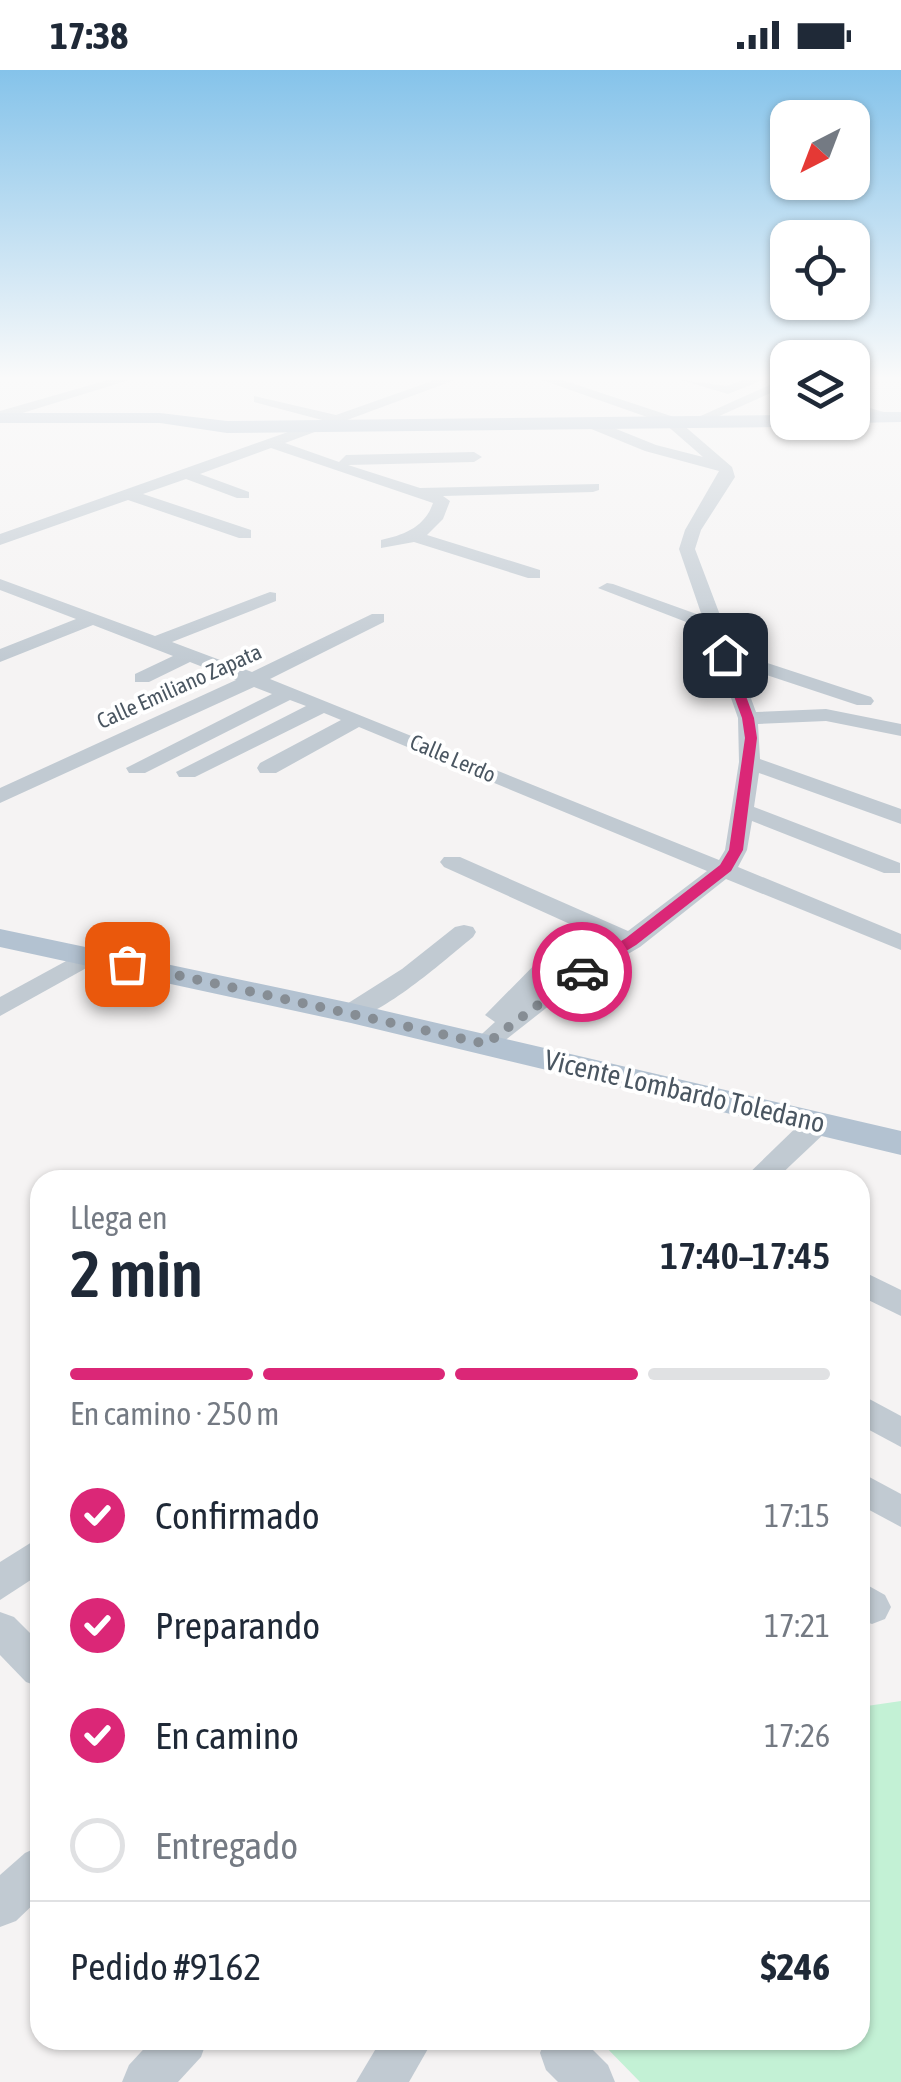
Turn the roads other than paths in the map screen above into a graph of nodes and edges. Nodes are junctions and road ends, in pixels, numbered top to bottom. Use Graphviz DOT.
graph roads {
  1 [pos="182,474"];
  2 [pos="186,474"];
  3 [pos="367,474"];
  4 [pos="726,474"];
  5 [pos="593,487"];
  6 [pos="422,492"];
  7 [pos="127,494"];
  8 [pos="243,495"];
  9 [pos="0,522"];
  10 [pos="22,532"];
  11 [pos="245,534"];
  12 [pos="417,537"];
  13 [pos="0,540"];
  14 [pos="386,544"];
  15 [pos="534,574"];
  16 [pos="0,584"];
  17 [pos="607,588"];
  18 [pos="270,597"];
  19 [pos="95,618"];
  20 [pos="378,618"];
  21 [pos="713,626"];
  22 [pos="157,642"];
  23 [pos="192,654"];
  24 [pos="725,655"];
  25 [pos="0,656"];
  26 [pos="142,678"];
  27 [pos="254,678"];
  28 [pos="291,692"];
  29 [pos="864,701"];
  30 [pos="324,705"];
  31 [pos="748,718"];
  32 [pos="358,719"];
  33 [pos="901,730"];
  34 [pos="750,762"];
  35 [pos="138,768"];
  36 [pos="268,768"];
  37 [pos="187,772"];
  38 [pos="0,796"];
  39 [pos="743,810"];
  40 [pos="901,816"];
  41 [pos="452,862"];
  42 [pos="726,868"];
  43 [pos="892,868"];
  44 [pos="464,932"];
  45 [pos="0,938"];
  46 [pos="631,942"];
  47 [pos="901,942"];
  48 [pos="90,956"];
  49 [pos="557,956"];
  50 [pos="0,1008"];
  51 [pos="351,1013"];
  52 [pos="478,1042"];
  53 [pos="818,1124"];
  54 [pos="901,1143"];
  55 [pos="768,1170"];
  56 [pos="870,1287"];
  57 [pos="901,1304"];
  58 [pos="870,1414"];
  59 [pos="901,1433"];
  60 [pos="870,1493"];
  61 [pos="901,1512"];
  62 [pos="30,1560"];
  63 [pos="0,1583"];
  64 [pos="0,1629"];
  65 [pos="30,1659"];
  66 [pos="30,1877"];
  67 [pos="0,1905"];
  68 [pos="175,2050"];
  69 [pos="146,2082"];
  1 -- 7 [label="street"];
  2 -- 8 [label="street"];
  3 -- 6 [label="street"];
  4 -- 21 [label="street"];
  5 -- 6 [label="street"];
  6 -- 12 [label="street"];
  7 -- 10 [label="street"];
  7 -- 11 [label="street"];
  9 -- 10 [label="street"];
  10 -- 13 [label="street"];
  12 -- 14 [label="street"];
  12 -- 15 [label="street"];
  16 -- 19 [label="street, Calle Lerdo"];
  17 -- 21 [label="street"];
  18 -- 22 [label="street"];
  19 -- 22 [label="street, Calle Lerdo"];
  19 -- 25 [label="street"];
  20 -- 27 [label="street, Calle Emiliano Zapata"];
  21 -- 24 [label="street"];
  22 -- 23 [label="street, Calle Lerdo"];
  23 -- 26 [label="street"];
  23 -- 27 [label="street, Calle Lerdo"];
  24 -- 29 [label="street"];
  24 -- 31 [label="street"];
  27 -- 28 [label="street, Calle Lerdo"];
  27 -- 38 [label="street, Calle Emiliano Zapata"];
  28 -- 30 [label="street, Calle Lerdo"];
  28 -- 35 [label="street"];
  30 -- 32 [label="street, Calle Lerdo"];
  30 -- 37 [label="street"];
  31 -- 33 [label="street"];
  31 -- 34 [label="street"];
  32 -- 36 [label="street"];
  32 -- 42 [label="street, Calle Lerdo"];
  34 -- 39 [label="street"];
  34 -- 40 [label="street"];
  39 -- 42 [label="street"];
  39 -- 43 [label="street"];
  41 -- 46 [label="street"];
  42 -- 46 [label="street"];
  42 -- 47 [label="street, Calle Lerdo"];
  44 -- 51 [label="street"];
  45 -- 48 [label="main road, Vicente Lombardo Toledano"];
  46 -- 52 [label="street"];
  48 -- 50 [label="street"];
  48 -- 51 [label="main road, Vicente Lombardo Toledano"];
  49 -- 52 [label="street"];
  51 -- 52 [label="main road, Vicente Lombardo Toledano"];
  52 -- 53 [label="main road, Vicente Lombardo Toledano"];
  53 -- 54 [label="main road, Vicente Lombardo Toledano"];
  53 -- 55 [label="street"];
  56 -- 57 [label="street"];
  58 -- 59 [label="street"];
  60 -- 61 [label="street"];
  62 -- 63 [label="street"];
  64 -- 65 [label="street"];
  66 -- 67 [label="street"];
  68 -- 69 [label="street"];
}
